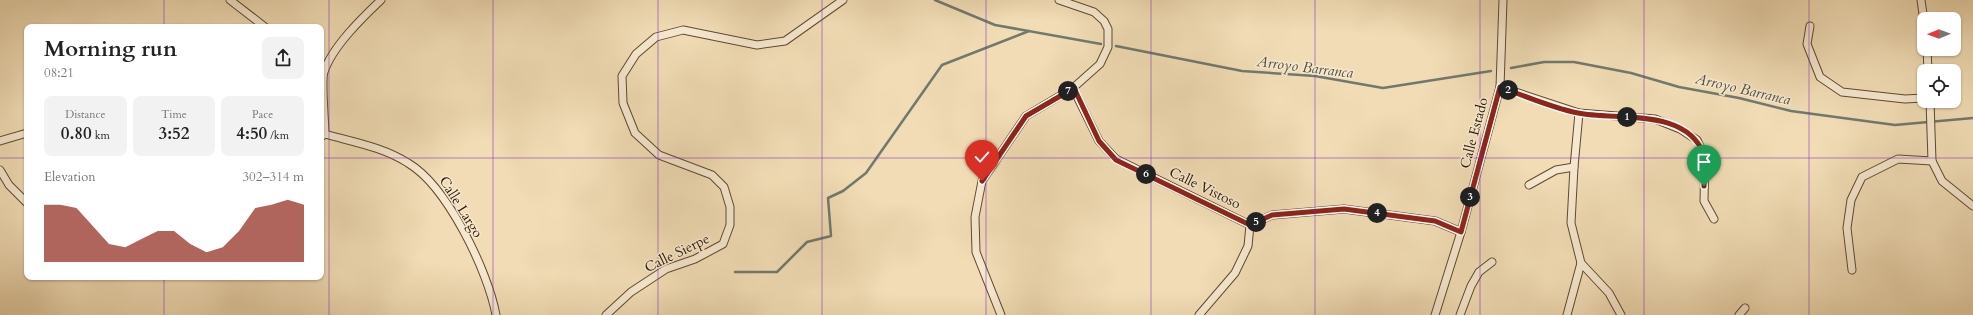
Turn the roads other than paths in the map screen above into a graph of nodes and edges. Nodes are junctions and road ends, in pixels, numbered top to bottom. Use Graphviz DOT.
graph roads {
  1 [pos="230,0"];
  2 [pos="381,0"];
  3 [pos="844,0"];
  4 [pos="1060,0"];
  5 [pos="1503,0"];
  6 [pos="1922,0"];
  7 [pos="1923,12"];
  8 [pos="261,24"];
  9 [pos="1810,26"];
  10 [pos="324,69"];
  11 [pos="1500,87"];
  12 [pos="1074,88"];
  13 [pos="1917,98"];
  14 [pos="1930,108"];
  15 [pos="1578,113"];
  16 [pos="24,134"];
  17 [pos="324,136"];
  18 [pos="0,141"];
  19 [pos="1932,161"];
  20 [pos="1574,167"];
  21 [pos="0,170"];
  22 [pos="1529,185"];
  23 [pos="24,200"];
  24 [pos="1973,206"];
  25 [pos="1714,219"];
  26 [pos="1250,225"];
  27 [pos="1461,232"];
  28 [pos="1492,262"];
  29 [pos="1581,263"];
  30 [pos="1852,270"];
  31 [pos="1745,308"];
  32 [pos="496,315"];
  33 [pos="606,315"];
  34 [pos="1001,315"];
  35 [pos="1199,315"];
  36 [pos="1435,315"];
  37 [pos="1460,315"];
  38 [pos="1567,315"];
  39 [pos="1621,315"];
  40 [pos="1740,315"];
  1 -- 8 [label="street"];
  2 -- 10 [label="street"];
  3 -- 33 [label="street, Calle Sierpe"];
  4 -- 12 [label="street"];
  5 -- 11 [label="street, Calle Estado"];
  6 -- 7 [label="street"];
  9 -- 13 [label="street"];
  11 -- 15 [label="street"];
  11 -- 27 [label="street, Calle Estado"];
  12 -- 26 [label="street, Calle Vistoso"];
  12 -- 34 [label="street"];
  14 -- 19 [label="street"];
  15 -- 20 [label="street"];
  15 -- 25 [label="street"];
  16 -- 18 [label="street"];
  17 -- 32 [label="street, Calle Largo"];
  19 -- 24 [label="street"];
  19 -- 30 [label="street"];
  20 -- 22 [label="street"];
  20 -- 29 [label="street"];
  21 -- 23 [label="street"];
  26 -- 27 [label="street, Calle Vistoso"];
  26 -- 35 [label="street"];
  27 -- 36 [label="street, Calle Estado"];
  28 -- 37 [label="street"];
  29 -- 38 [label="street"];
  29 -- 39 [label="street"];
  31 -- 40 [label="street"];
}
